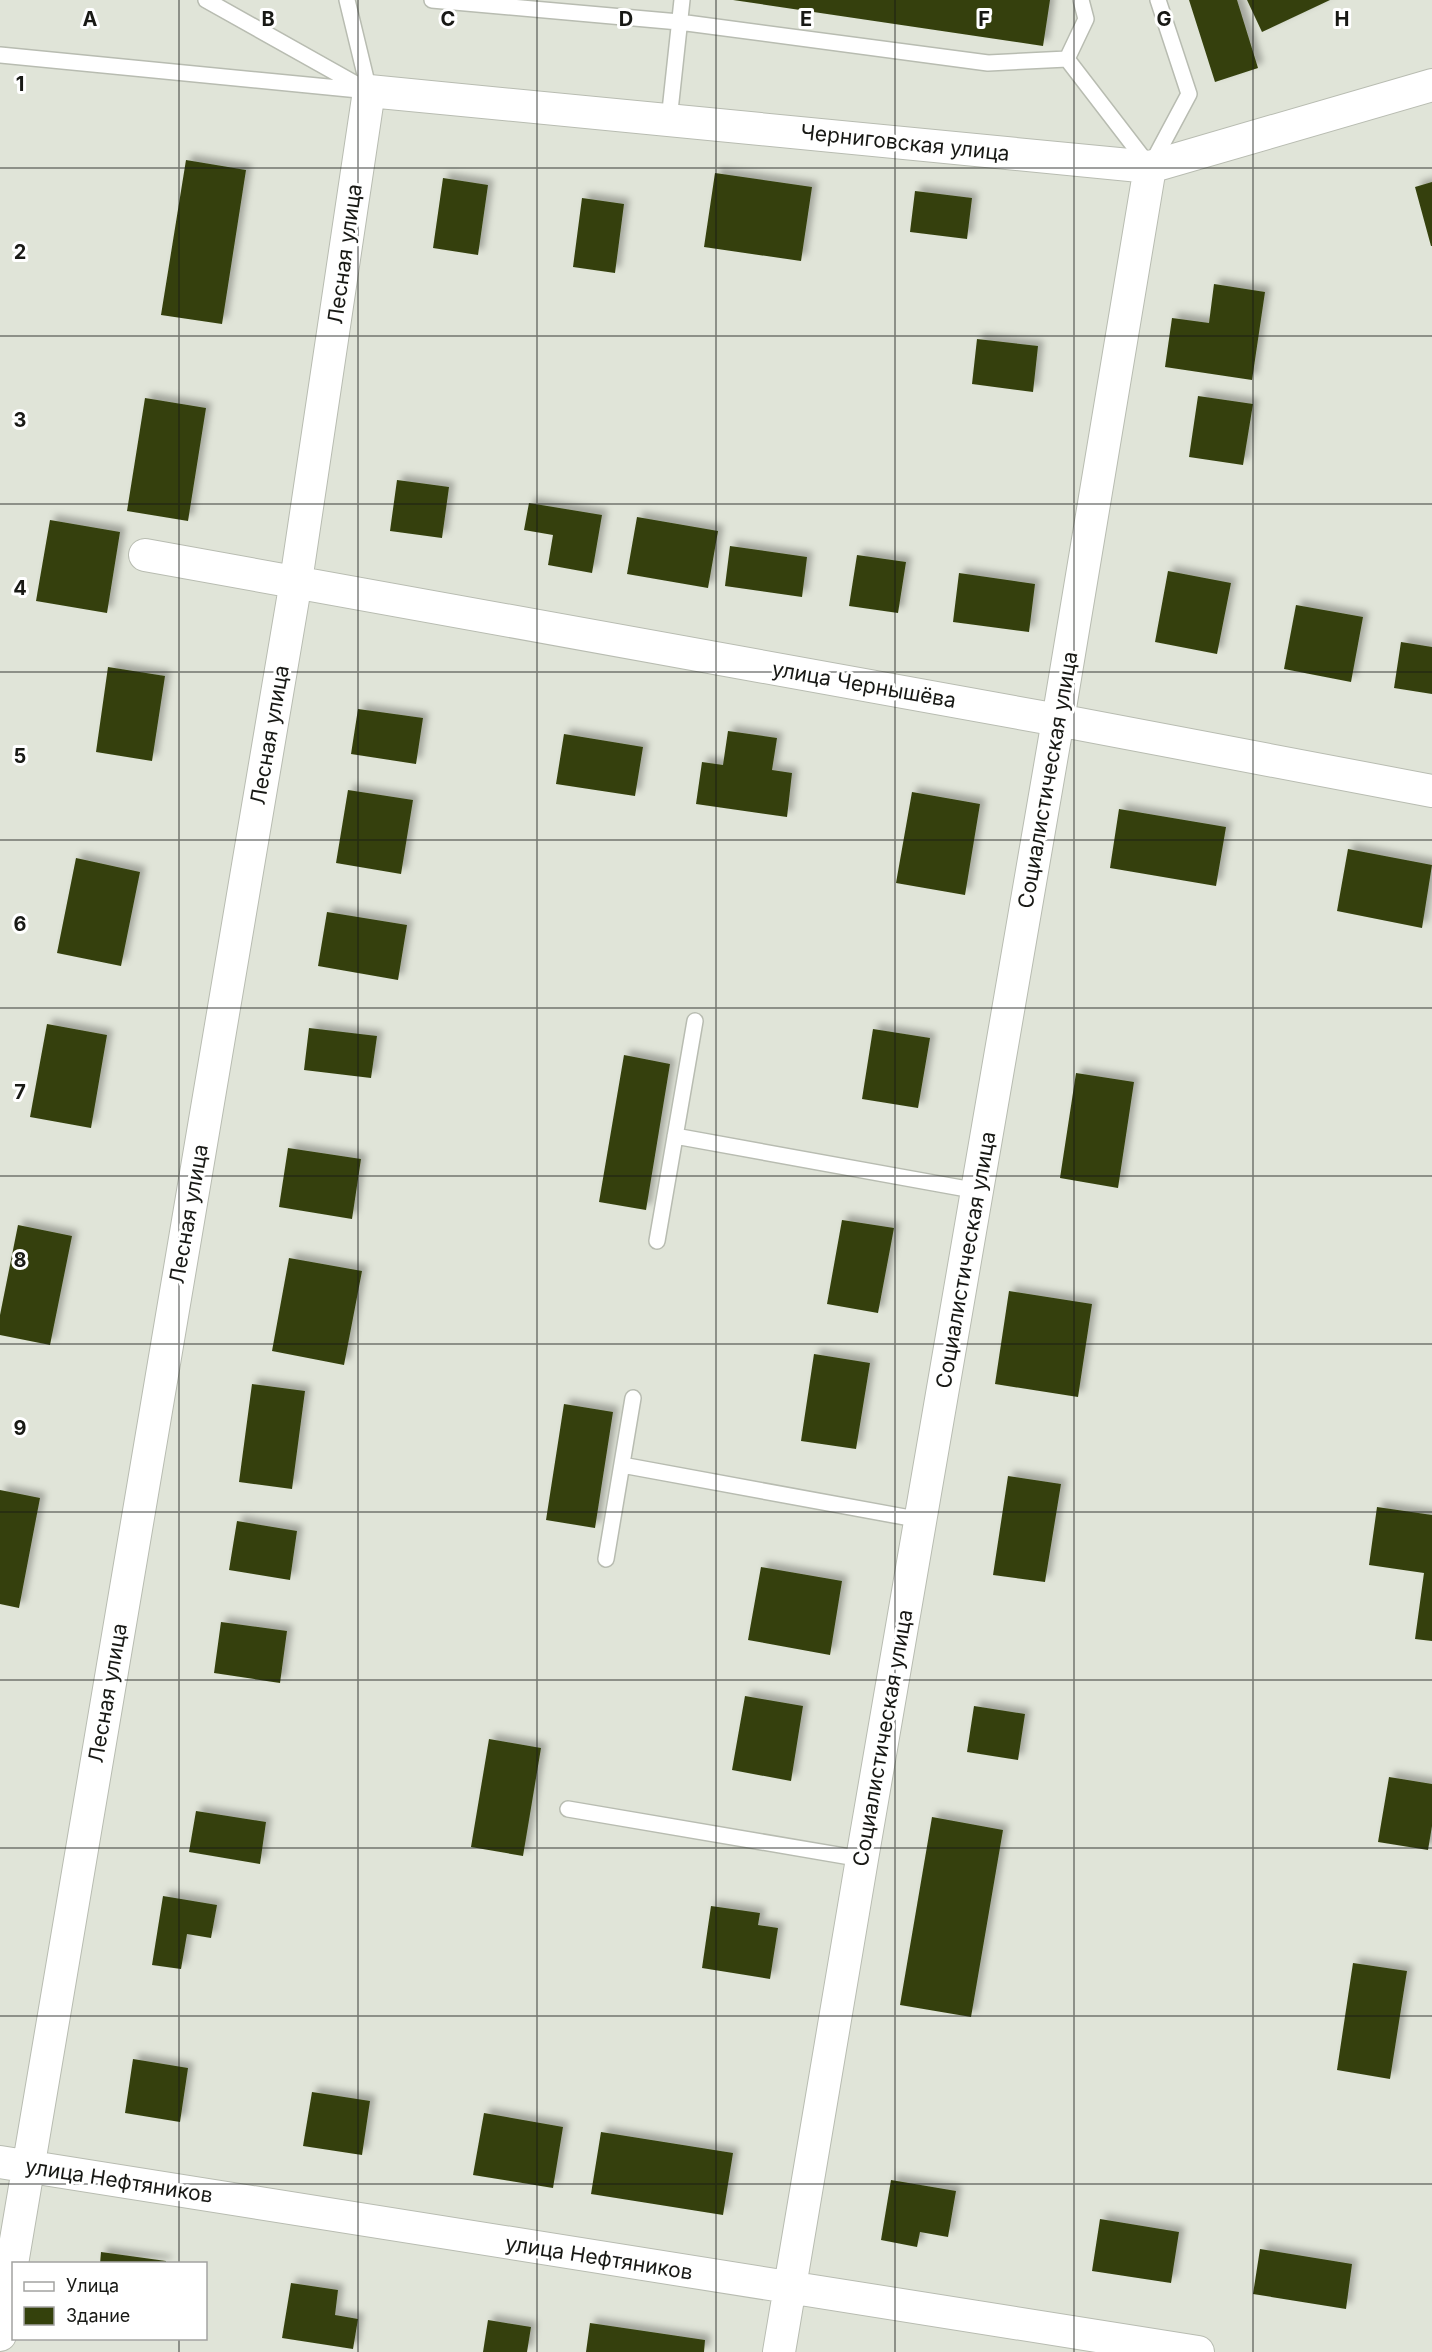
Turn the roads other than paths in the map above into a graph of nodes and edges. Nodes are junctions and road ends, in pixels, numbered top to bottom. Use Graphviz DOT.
graph roads {
  1 [pos="206,0"];
  2 [pos="347,0"];
  3 [pos="432,0"];
  4 [pos="682,0"];
  5 [pos="1081,0"];
  6 [pos="1158,0"];
  7 [pos="679,22"];
  8 [pos="0,55"];
  9 [pos="1067,58"];
  10 [pos="1432,85"];
  11 [pos="369,91"];
  12 [pos="669,120"];
  13 [pos="1150,167"];
  14 [pos="145,555"];
  15 [pos="297,581"];
  16 [pos="1058,720"];
  17 [pos="1432,791"];
  18 [pos="695,1021"];
  19 [pos="675,1136"];
  20 [pos="978,1191"];
  21 [pos="657,1241"];
  22 [pos="633,1398"];
  23 [pos="622,1464"];
  24 [pos="921,1520"];
  25 [pos="606,1559"];
  26 [pos="568,1809"];
  27 [pos="862,1859"];
  28 [pos="14,2165"];
  29 [pos="790,2288"];
  30 [pos="0,2335"];
  31 [pos="779,2352"];
  32 [pos="1198,2352"];
  1 -- 11 [label="lane"];
  2 -- 11 [label="lane"];
  3 -- 7 [label="lane"];
  4 -- 7 [label="lane"];
  5 -- 9 [label="lane"];
  6 -- 13 [label="lane"];
  7 -- 9 [label="lane"];
  7 -- 12 [label="lane"];
  8 -- 11 [label="lane"];
  9 -- 13 [label="lane"];
  10 -- 13 [label="street, Черниговская улица"];
  11 -- 12 [label="street, Черниговская улица"];
  11 -- 15 [label="street, Лесная улица"];
  12 -- 13 [label="street, Черниговская улица"];
  13 -- 16 [label="street, Социалистическая улица"];
  14 -- 15 [label="street, улица Чернышёва"];
  15 -- 16 [label="street, улица Чернышёва"];
  15 -- 28 [label="street, Лесная улица"];
  16 -- 17 [label="street, улица Чернышёва"];
  16 -- 20 [label="street, Социалистическая улица"];
  18 -- 19 [label="lane"];
  19 -- 20 [label="lane"];
  19 -- 21 [label="lane"];
  20 -- 24 [label="street, Социалистическая улица"];
  22 -- 23 [label="lane"];
  23 -- 24 [label="lane"];
  23 -- 25 [label="lane"];
  24 -- 27 [label="street, Социалистическая улица"];
  26 -- 27 [label="lane"];
  27 -- 29 [label="street, Социалистическая улица"];
  28 -- 29 [label="street, улица Нефтяников"];
  28 -- 30 [label="street, Лесная улица"];
  29 -- 31 [label="street, Социалистическая улица"];
  29 -- 32 [label="street, улица Нефтяников"];
}
